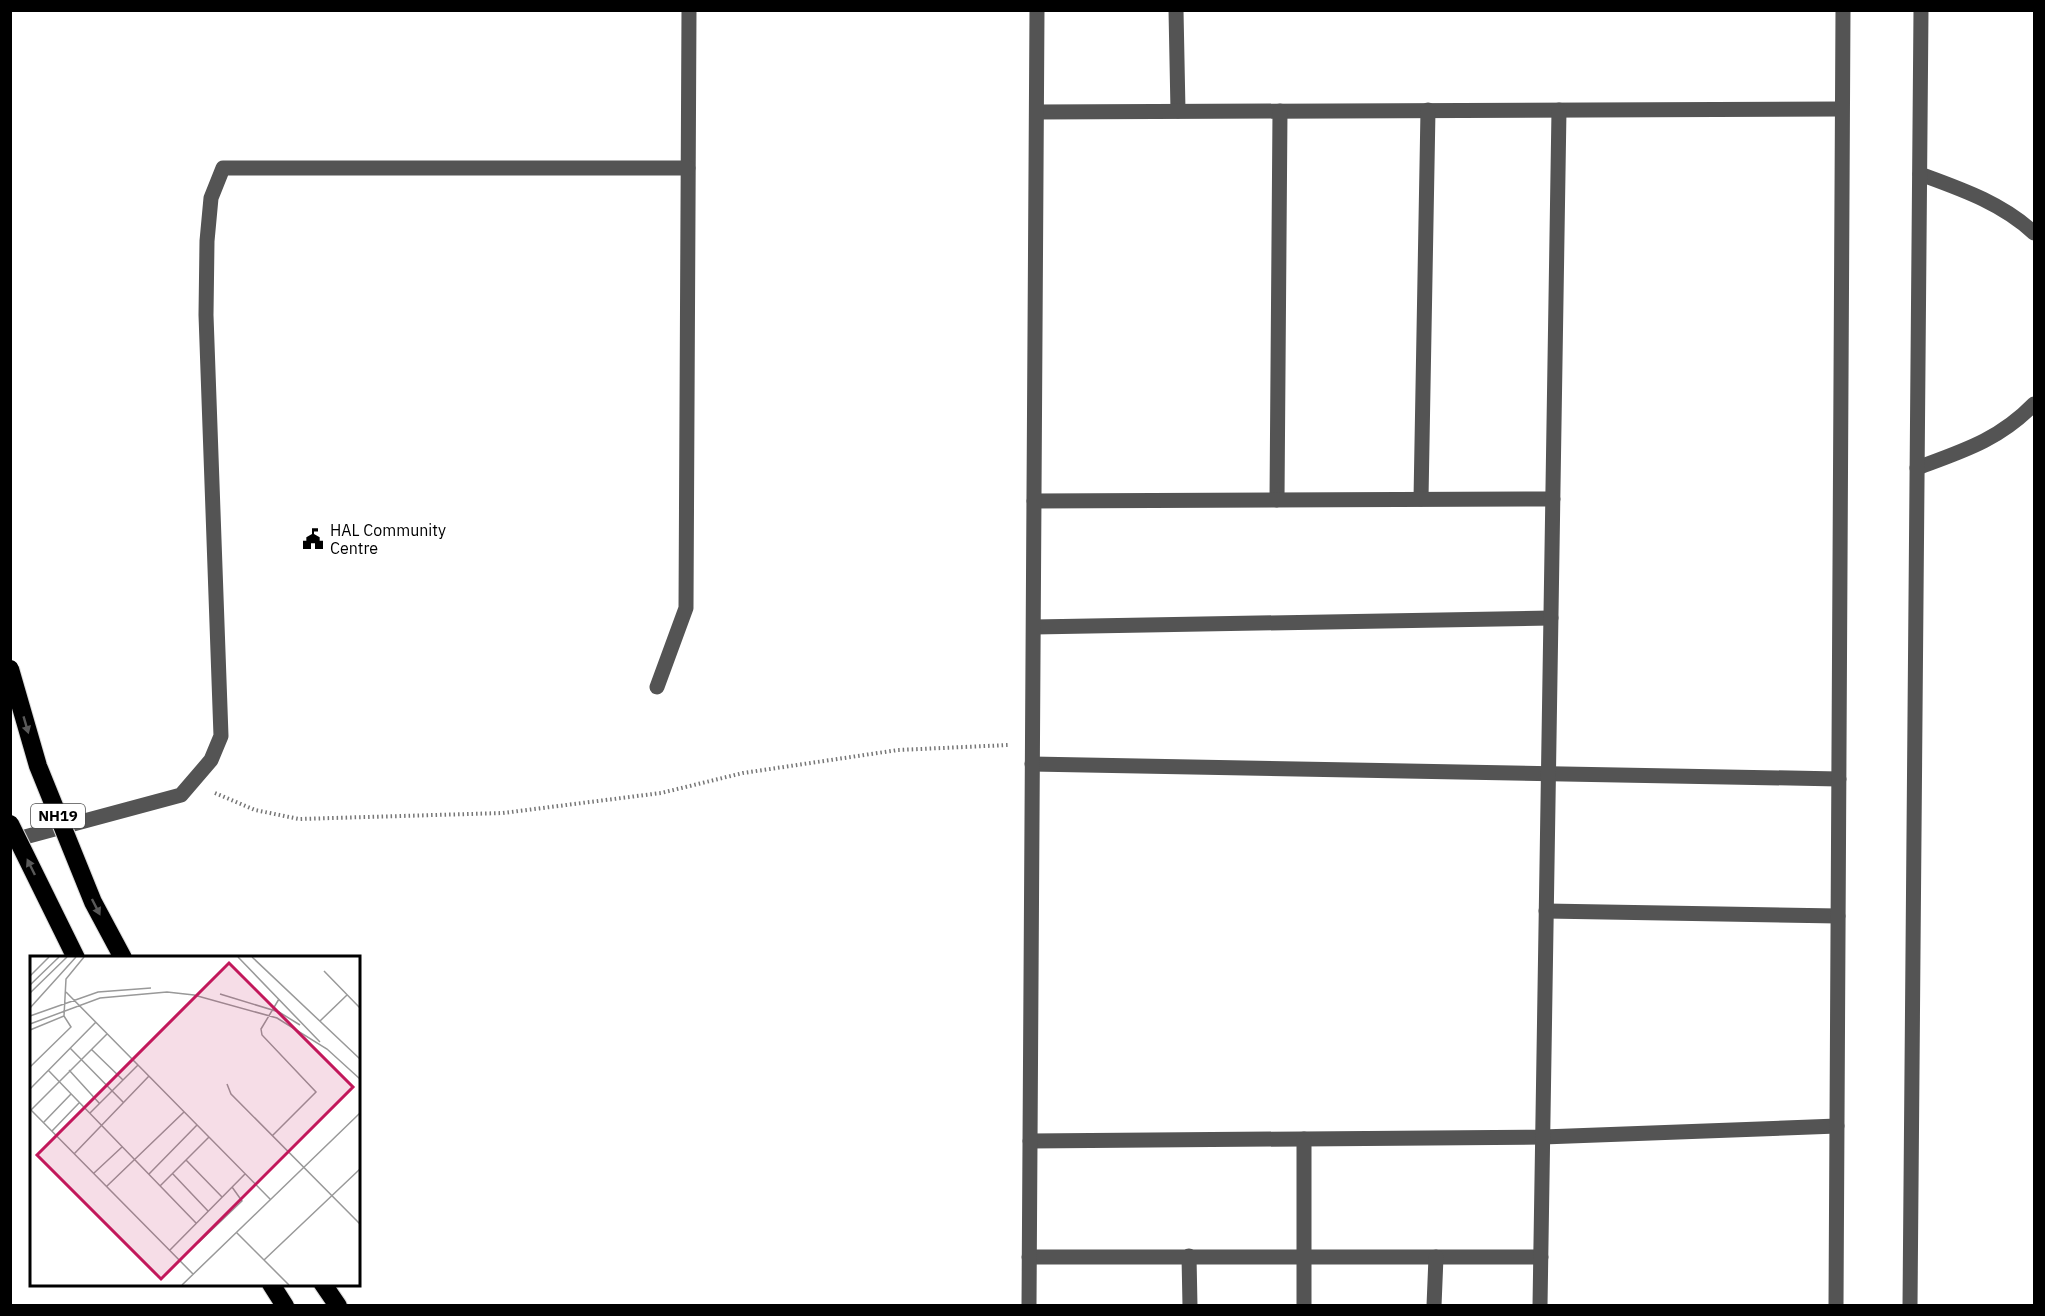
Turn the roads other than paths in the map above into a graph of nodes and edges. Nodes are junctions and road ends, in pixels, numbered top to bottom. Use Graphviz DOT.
graph roads {
  1 [pos="689,10"];
  2 [pos="1037,10"];
  3 [pos="1176,10"];
  4 [pos="1843,10"];
  5 [pos="1921,10"];
  6 [pos="1841,109"];
  7 [pos="1428,110"];
  8 [pos="1559,110"];
  9 [pos="1178,111"];
  10 [pos="1280,111"];
  11 [pos="1037,112"];
  12 [pos="688,168"];
  13 [pos="1920,174"];
  14 [pos="2034,233"];
  15 [pos="2034,404"];
  16 [pos="1917,468"];
  17 [pos="1553,499"];
  18 [pos="1277,500"];
  19 [pos="1420,500"];
  20 [pos="1034,501"];
  21 [pos="1551,618"];
  22 [pos="1034,627"];
  23 [pos="10,669"];
  24 [pos="657,687"];
  25 [pos="1032,764"];
  26 [pos="1549,775"];
  27 [pos="1839,779"];
  28 [pos="10,824"];
  29 [pos="10,841"];
  30 [pos="1546,911"];
  31 [pos="1838,916"];
  32 [pos="76,956"];
  33 [pos="122,956"];
  34 [pos="1837,1126"];
  35 [pos="1543,1137"];
  36 [pos="1304,1139"];
  37 [pos="1030,1141"];
  38 [pos="1189,1256"];
  39 [pos="1304,1256"];
  40 [pos="1029,1257"];
  41 [pos="1436,1257"];
  42 [pos="1541,1257"];
  43 [pos="272,1286"];
  44 [pos="324,1286"];
  45 [pos="285,1305"];
  46 [pos="338,1305"];
  47 [pos="1029,1305"];
  48 [pos="1190,1305"];
  49 [pos="1304,1305"];
  50 [pos="1434,1305"];
  51 [pos="1540,1305"];
  52 [pos="1836,1305"];
  53 [pos="1910,1305"];
  1 -- 12 [label="street"];
  2 -- 11 [label="street"];
  3 -- 9 [label="street"];
  4 -- 6 [label="street"];
  5 -- 13 [label="street"];
  6 -- 8 [label="street"];
  6 -- 27 [label="street"];
  7 -- 8 [label="street"];
  7 -- 10 [label="street"];
  7 -- 19 [label="street"];
  8 -- 17 [label="street"];
  9 -- 10 [label="street"];
  9 -- 11 [label="street"];
  10 -- 18 [label="street"];
  11 -- 20 [label="street"];
  12 -- 24 [label="street"];
  12 -- 29 [label="street"];
  13 -- 14 [label="street"];
  13 -- 16 [label="street"];
  15 -- 16 [label="street"];
  16 -- 53 [label="street"];
  17 -- 19 [label="street"];
  17 -- 21 [label="street"];
  18 -- 19 [label="street"];
  18 -- 20 [label="street"];
  20 -- 22 [label="street"];
  21 -- 22 [label="street"];
  21 -- 26 [label="street"];
  22 -- 25 [label="street"];
  23 -- 33 [label="highway, NH19, one-way, bridge"];
  25 -- 26 [label="street"];
  25 -- 37 [label="street"];
  26 -- 27 [label="street"];
  26 -- 30 [label="street"];
  27 -- 31 [label="street"];
  32 -- 28 [label="highway, NH19, one-way, bridge"];
  30 -- 31 [label="street"];
  30 -- 35 [label="street"];
  31 -- 34 [label="street"];
  34 -- 35 [label="street"];
  34 -- 52 [label="street"];
  35 -- 36 [label="street"];
  35 -- 42 [label="street"];
  36 -- 37 [label="street"];
  36 -- 39 [label="street"];
  37 -- 40 [label="street"];
  38 -- 39 [label="street"];
  38 -- 40 [label="street"];
  38 -- 48 [label="street"];
  39 -- 41 [label="street"];
  39 -- 49 [label="street"];
  40 -- 47 [label="street"];
  41 -- 42 [label="street"];
  41 -- 50 [label="street"];
  42 -- 51 [label="street"];
  43 -- 45 [label="highway"];
  44 -- 46 [label="highway"];
}
